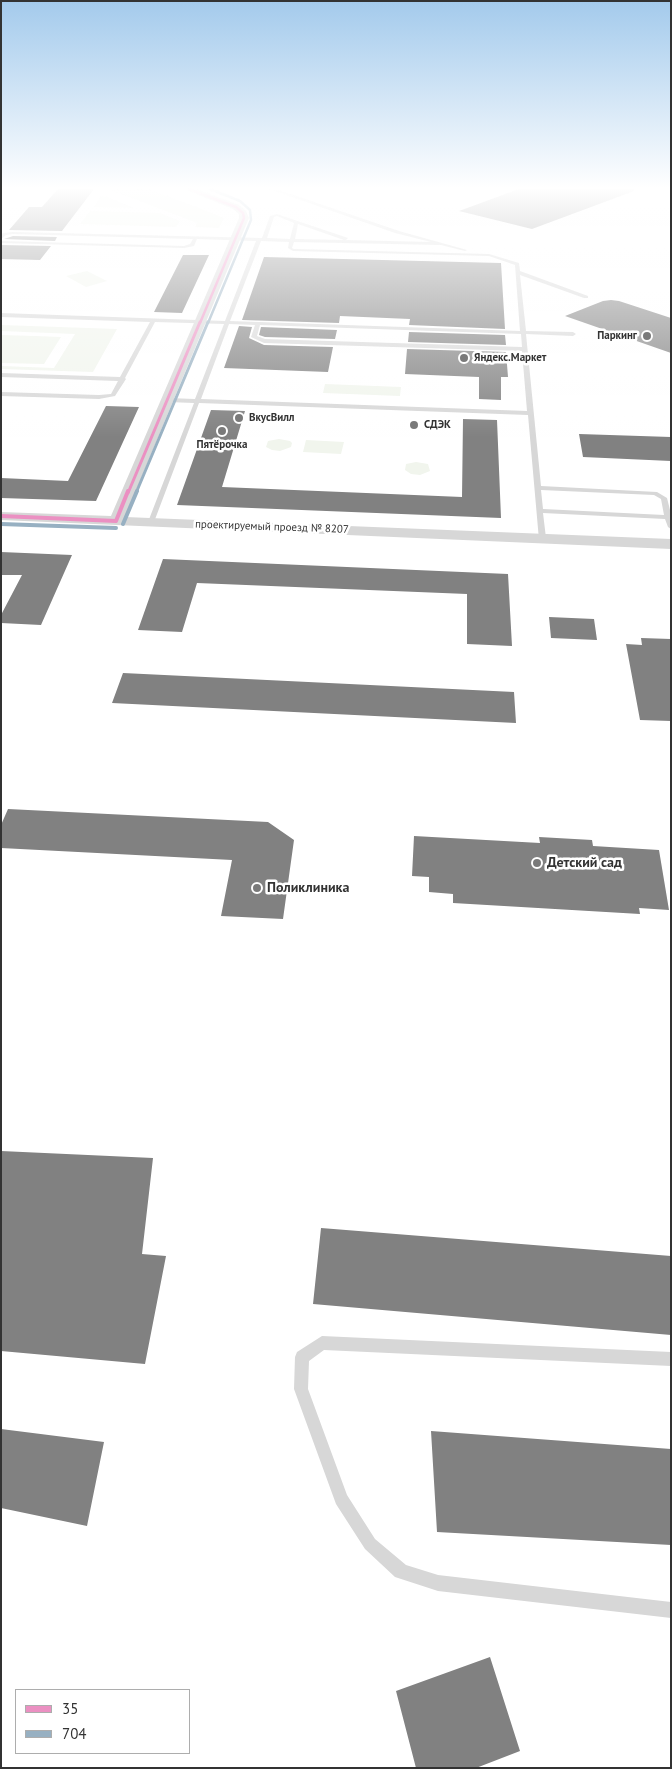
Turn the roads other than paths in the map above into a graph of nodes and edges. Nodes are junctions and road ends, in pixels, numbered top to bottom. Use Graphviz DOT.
graph roads {
  1 [pos="222,272"];
  2 [pos="248,272"];
  3 [pos="518,272"];
  4 [pos="586,297"];
  5 [pos="1,315"];
  6 [pos="153,320"];
  7 [pos="201,322"];
  8 [pos="227,322"];
  9 [pos="258,323"];
  10 [pos="291,324"];
  11 [pos="325,325"];
  12 [pos="359,326"];
  13 [pos="394,327"];
  14 [pos="428,328"];
  15 [pos="461,330"];
  16 [pos="496,331"];
  17 [pos="524,332"];
  18 [pos="573,334"];
  19 [pos="286,342"];
  20 [pos="321,343"];
  21 [pos="356,344"];
  22 [pos="392,345"];
  23 [pos="426,346"];
  24 [pos="461,347"];
  25 [pos="497,348"];
  26 [pos="525,349"];
  27 [pos="1,375"];
  28 [pos="123,379"];
  29 [pos="1,394"];
  30 [pos="168,400"];
  31 [pos="197,401"];
  32 [pos="531,413"];
  33 [pos="538,488"];
  34 [pos="540,511"];
  35 [pos="1,516"];
  36 [pos="668,516"];
  37 [pos="116,521"];
  38 [pos="151,522"];
  39 [pos="671,527"];
  40 [pos="542,538"];
  41 [pos="671,544"];
  42 [pos="671,1359"];
  43 [pos="671,1610"];
  1 -- 7 [label="street"];
  2 -- 8 [label="lane"];
  3 -- 4 [label="lane"];
  3 -- 17 [label="lane"];
  5 -- 6 [label="lane"];
  6 -- 7 [label="lane"];
  6 -- 28 [label="lane"];
  7 -- 8 [label="lane"];
  7 -- 30 [label="street"];
  8 -- 9 [label="lane"];
  8 -- 31 [label="lane"];
  9 -- 10 [label="lane"];
  9 -- 19 [label="lane"];
  10 -- 11 [label="lane"];
  10 -- 19 [label="lane"];
  11 -- 12 [label="lane"];
  11 -- 20 [label="lane"];
  12 -- 13 [label="lane"];
  12 -- 21 [label="lane"];
  13 -- 14 [label="lane"];
  13 -- 22 [label="lane"];
  14 -- 15 [label="lane"];
  14 -- 23 [label="lane"];
  15 -- 16 [label="lane"];
  15 -- 24 [label="lane"];
  16 -- 17 [label="lane"];
  16 -- 25 [label="lane"];
  17 -- 18 [label="lane"];
  17 -- 26 [label="lane"];
  19 -- 20 [label="lane"];
  20 -- 21 [label="lane"];
  21 -- 22 [label="lane"];
  22 -- 23 [label="lane"];
  23 -- 24 [label="lane"];
  24 -- 25 [label="lane"];
  25 -- 26 [label="lane"];
  26 -- 32 [label="lane"];
  27 -- 28 [label="lane"];
  28 -- 29 [label="lane"];
  30 -- 31 [label="lane"];
  30 -- 37 [label="street"];
  31 -- 32 [label="lane"];
  31 -- 38 [label="lane"];
  32 -- 33 [label="lane"];
  33 -- 34 [label="lane"];
  33 -- 36 [label="lane"];
  34 -- 36 [label="lane"];
  34 -- 40 [label="lane"];
  35 -- 37 [label="street, проектируемый проезд № 8207"];
  36 -- 39 [label="lane"];
  37 -- 38 [label="street, проектируемый проезд № 8207"];
  38 -- 40 [label="street, проектируемый проезд № 8207"];
  40 -- 41 [label="street, проектируемый проезд № 8207"];
  42 -- 43 [label="lane"];
}
